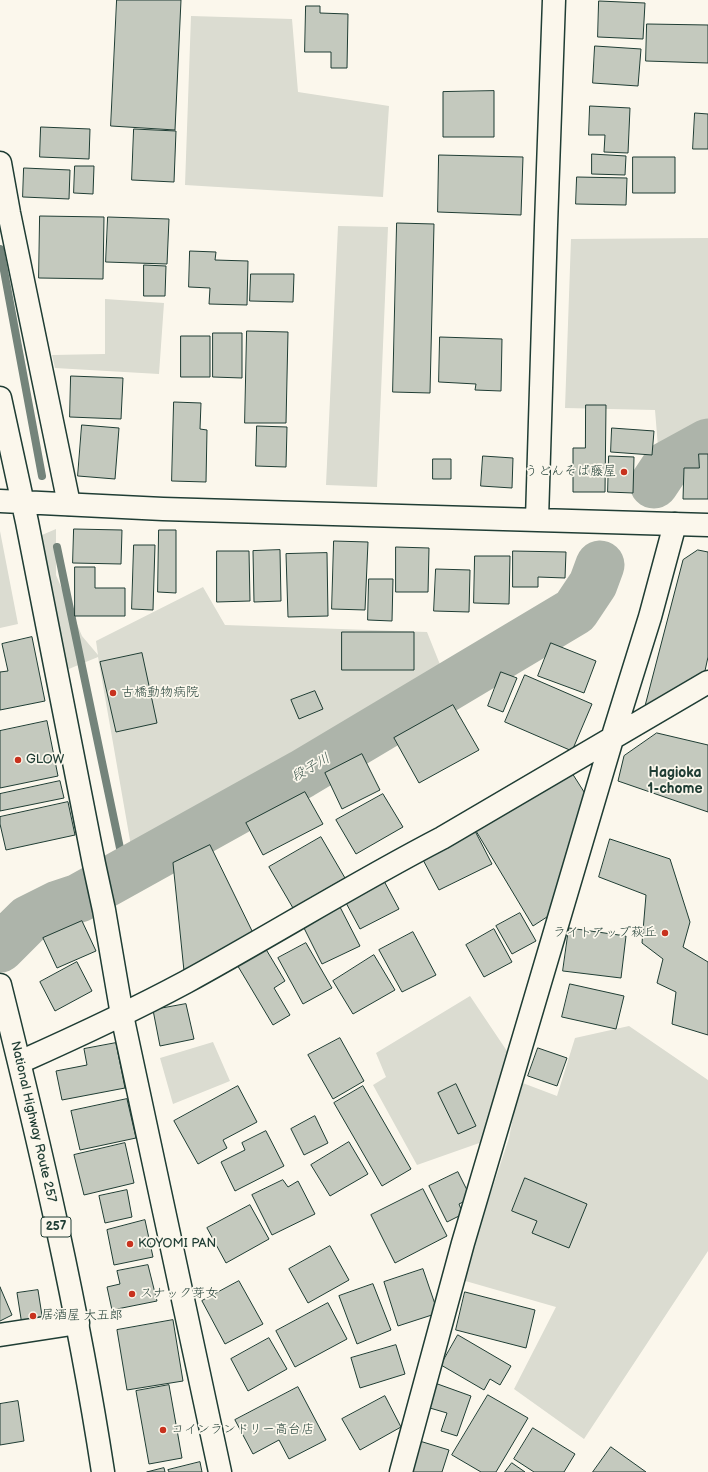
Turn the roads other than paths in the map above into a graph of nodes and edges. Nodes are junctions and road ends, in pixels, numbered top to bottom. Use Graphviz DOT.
graph roads {
  1 [pos="554,0"];
  2 [pos="0,163"];
  3 [pos="0,398"];
  4 [pos="0,501"];
  5 [pos="23,502"];
  6 [pos="69,504"];
  7 [pos="537,519"];
  8 [pos="675,524"];
  9 [pos="708,525"];
  10 [pos="708,682"];
  11 [pos="612,739"];
  12 [pos="0,985"];
  13 [pos="122,1015"];
  14 [pos="20,1062"];
  15 [pos="78,1323"];
  16 [pos="0,1335"];
  17 [pos="103,1472"];
  18 [pos="220,1472"];
  19 [pos="401,1472"];
  1 -- 7 [label="main road"];
  2 -- 6 [label="main road"];
  3 -- 5 [label="main road"];
  4 -- 5 [label="main road"];
  5 -- 6 [label="main road"];
  5 -- 13 [label="main road"];
  6 -- 7 [label="main road"];
  7 -- 8 [label="main road"];
  8 -- 9 [label="main road"];
  8 -- 11 [label="main road"];
  10 -- 11 [label="main road"];
  11 -- 13 [label="main road"];
  11 -- 19 [label="main road"];
  12 -- 14 [label="main road, National Highway Route 257 / 257"];
  13 -- 14 [label="main road"];
  13 -- 18 [label="main road"];
  14 -- 15 [label="main road, National Highway Route 257 / 257"];
  15 -- 16 [label="main road"];
  15 -- 17 [label="main road, National Highway Route 257 / 257"];
}
